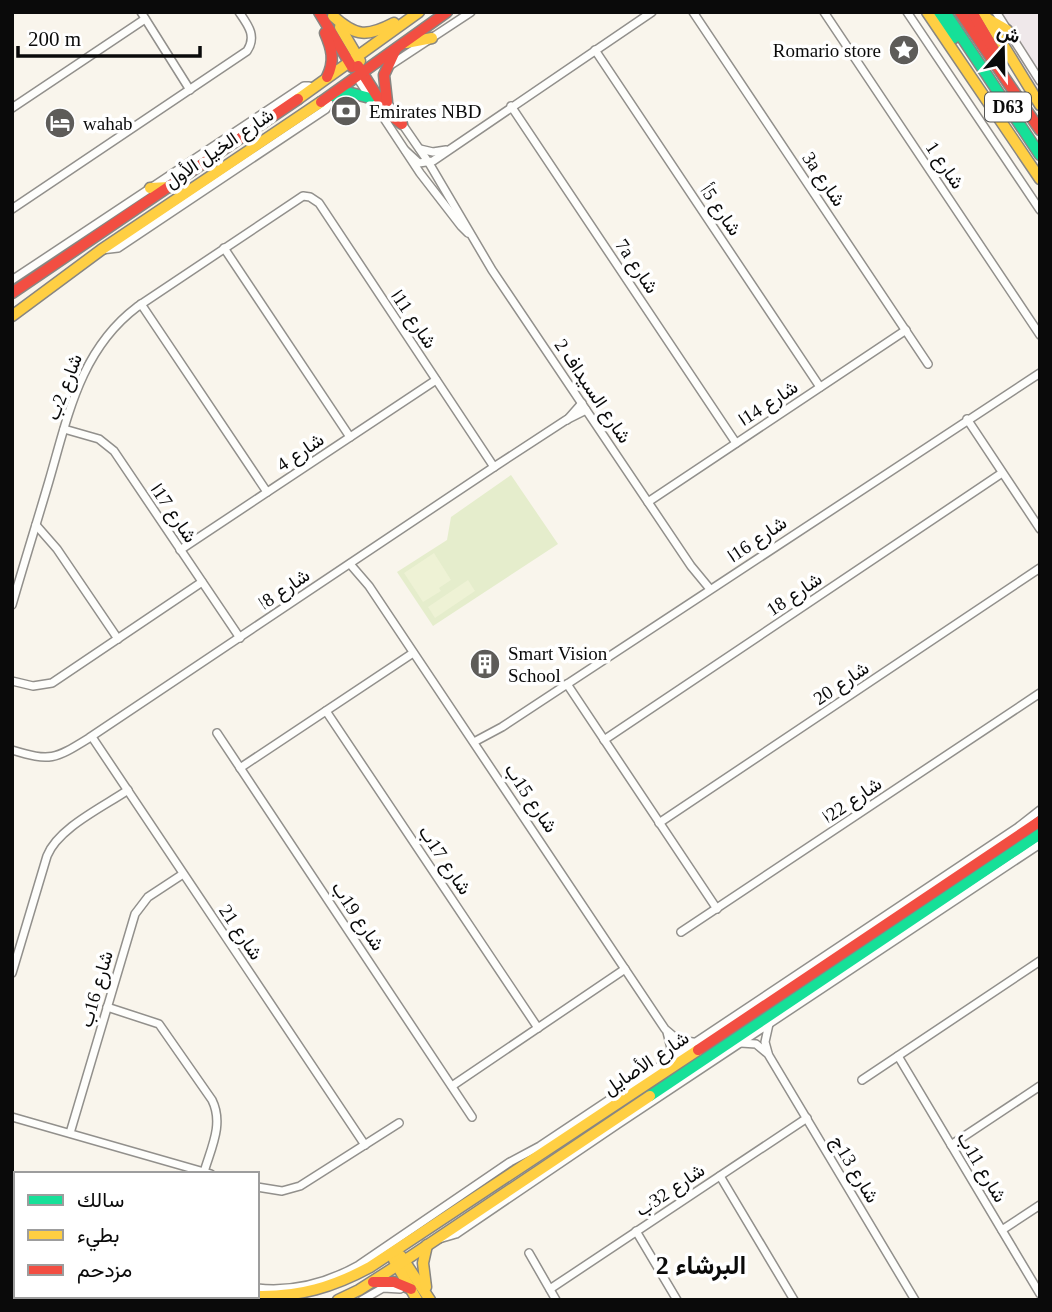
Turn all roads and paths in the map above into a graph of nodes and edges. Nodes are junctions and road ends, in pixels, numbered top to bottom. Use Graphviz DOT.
graph roads {
  1 [pos="239,12"];
  2 [pos="447,12"];
  3 [pos="471,12"];
  4 [pos="652,12"];
  5 [pos="693,12"];
  6 [pos="824,12"];
  7 [pos="907,12"];
  8 [pos="927,12"];
  9 [pos="935,12"];
  10 [pos="945,12"];
  11 [pos="960,12"];
  12 [pos="972,12"];
  13 [pos="418,13"];
  14 [pos="326,14"];
  15 [pos="989,14"];
  16 [pos="143,16"];
  17 [pos="1007,30"];
  18 [pos="432,38"];
  19 [pos="399,44"];
  20 [pos="595,50"];
  21 [pos="976,59"];
  22 [pos="358,66"];
  23 [pos="386,68"];
  24 [pos="1040,81"];
  25 [pos="319,85"];
  26 [pos="1010,85"];
  27 [pos="190,90"];
  28 [pos="329,97"];
  29 [pos="370,98"];
  30 [pos="387,102"];
  31 [pos="1040,105"];
  32 [pos="511,106"];
  33 [pos="12,108"];
  34 [pos="295,118"];
  35 [pos="402,124"];
  36 [pos="1040,130"];
  37 [pos="420,149"];
  38 [pos="446,150"];
  39 [pos="406,151"];
  40 [pos="1040,155"];
  41 [pos="429,163"];
  42 [pos="1040,179"];
  43 [pos="170,187"];
  44 [pos="150,188"];
  45 [pos="303,196"];
  46 [pos="12,209"];
  47 [pos="1040,210"];
  48 [pos="469,234"];
  49 [pos="75,238"];
  50 [pos="224,248"];
  51 [pos="101,250"];
  52 [pos="66,257"];
  53 [pos="12,280"];
  54 [pos="12,293"];
  55 [pos="141,304"];
  56 [pos="12,316"];
  57 [pos="906,330"];
  58 [pos="1040,335"];
  59 [pos="928,364"];
  60 [pos="1040,367"];
  61 [pos="1040,373"];
  62 [pos="1029,378"];
  63 [pos="436,380"];
  64 [pos="820,387"];
  65 [pos="584,407"];
  66 [pos="967,419"];
  67 [pos="64,429"];
  68 [pos="350,437"];
  69 [pos="736,443"];
  70 [pos="494,467"];
  71 [pos="1002,474"];
  72 [pos="267,492"];
  73 [pos="648,502"];
  74 [pos="36,525"];
  75 [pos="1040,529"];
  76 [pos="180,550"];
  77 [pos="352,563"];
  78 [pos="1040,568"];
  79 [pos="202,582"];
  80 [pos="708,591"];
  81 [pos="12,605"];
  82 [pos="240,638"];
  83 [pos="118,639"];
  84 [pos="413,653"];
  85 [pos="12,681"];
  86 [pos="567,684"];
  87 [pos="1040,693"];
  88 [pos="326,711"];
  89 [pos="217,733"];
  90 [pos="92,737"];
  91 [pos="604,740"];
  92 [pos="476,744"];
  93 [pos="12,750"];
  94 [pos="240,768"];
  95 [pos="128,790"];
  96 [pos="1040,810"];
  97 [pos="1040,821"];
  98 [pos="659,823"];
  99 [pos="1040,834"];
  100 [pos="1040,845"];
  101 [pos="1014,852"];
  102 [pos="1027,853"];
  103 [pos="183,874"];
  104 [pos="934,904"];
  105 [pos="717,909"];
  106 [pos="927,918"];
  107 [pos="681,932"];
  108 [pos="1040,961"];
  109 [pos="625,969"];
  110 [pos="12,973"];
  111 [pos="107,1007"];
  112 [pos="769,1024"];
  113 [pos="538,1028"];
  114 [pos="665,1028"];
  115 [pos="724,1032"];
  116 [pos="700,1039"];
  117 [pos="737,1045"];
  118 [pos="768,1054"];
  119 [pos="898,1056"];
  120 [pos="663,1064"];
  121 [pos="862,1080"];
  122 [pos="452,1086"];
  123 [pos="1040,1086"];
  124 [pos="12,1117"];
  125 [pos="472,1117"];
  126 [pos="807,1118"];
  127 [pos="584,1121"];
  128 [pos="616,1121"];
  129 [pos="399,1122"];
  130 [pos="70,1133"];
  131 [pos="365,1145"];
  132 [pos="951,1145"];
  133 [pos="204,1172"];
  134 [pos="207,1172"];
  135 [pos="720,1176"];
  136 [pos="259,1187"];
  137 [pos="461,1202"];
  138 [pos="1040,1205"];
  139 [pos="1002,1230"];
  140 [pos="636,1231"];
  141 [pos="431,1242"];
  142 [pos="528,1253"];
  143 [pos="398,1258"];
  144 [pos="369,1283"];
  145 [pos="259,1288"];
  146 [pos="550,1289"];
  147 [pos="286,1293"];
  148 [pos="1040,1294"];
  149 [pos="414,1295"];
  150 [pos="259,1296"];
  151 [pos="338,1300"];
  152 [pos="362,1300"];
  153 [pos="430,1300"];
  154 [pos="556,1300"];
  155 [pos="677,1300"];
  156 [pos="794,1300"];
  157 [pos="915,1300"];
  1 -- 27 [label="street"];
  2 -- 19 [label="main road, شارع الخيل الأول"];
  3 -- 18 [label="street"];
  4 -- 20 [label="street"];
  5 -- 57 [label="street, 3a شارع"];
  6 -- 58 [label="street, شارع 1"];
  7 -- 47 [label="street"];
  8 -- 42 [label="main road"];
  9 -- 21 [label="main road"];
  10 -- 21 [label="main road, D63"];
  11 -- 26 [label="main road, D63"];
  12 -- 26 [label="main road"];
  13 -- 14 [label="main road"];
  13 -- 22 [label="main road, شارع الخيل الأول"];
  14 -- 22 [label="main road"];
  14 -- 25 [label="main road"];
  15 -- 17 [label="main road"];
  15 -- 31 [label="main road"];
  16 -- 27 [label="street"];
  16 -- 33 [label="street"];
  17 -- 24 [label="street"];
  18 -- 19 [label="main road"];
  18 -- 23 [label="street"];
  19 -- 22 [label="main road, شارع الخيل الأول"];
  19 -- 23 [label="main road"];
  20 -- 32 [label="street"];
  20 -- 64 [label="street, شارع 5أ"];
  21 -- 40 [label="main road, D63"];
  22 -- 25 [label="main road, شارع الخيل الأول"];
  22 -- 28 [label="main road, شارع الخيل الأول"];
  22 -- 29 [label="street, شارع السيداف 2"];
  22 -- 30 [label="street, شارع السيداف 2"];
  22 -- 34 [label="main road"];
  22 -- 35 [label="main road"];
  23 -- 30 [label="main road"];
  25 -- 43 [label="main road, شارع الخيل الأول"];
  25 -- 44 [label="street"];
  26 -- 36 [label="main road, D63"];
  27 -- 46 [label="street"];
  28 -- 29 [label="main road"];
  28 -- 34 [label="main road, شارع الخيل الأول"];
  28 -- 51 [label="street"];
  29 -- 39 [label="street, شارع السيداف 2"];
  30 -- 35 [label="street, شارع السيداف 2"];
  32 -- 38 [label="street"];
  32 -- 69 [label="street, 7a شارع"];
  34 -- 51 [label="main road, شارع الخيل الأول"];
  35 -- 37 [label="street, شارع السيداف 2"];
  37 -- 38 [label="street"];
  37 -- 41 [label="street, شارع السيداف 2"];
  38 -- 41 [label="street"];
  39 -- 41 [label="street"];
  39 -- 48 [label="street, شارع السيداف 2"];
  41 -- 48 [label="street, شارع السيداف 2"];
  43 -- 44 [label="main road"];
  43 -- 52 [label="main road, شارع الخيل الأول"];
  44 -- 49 [label="street"];
  45 -- 50 [label="street, شارع 2ب"];
  45 -- 63 [label="street, شارع 11ا"];
  48 -- 65 [label="street, شارع السيداف 2"];
  49 -- 52 [label="main road"];
  49 -- 53 [label="street"];
  50 -- 55 [label="street, شارع 2ب"];
  50 -- 68 [label="street"];
  51 -- 56 [label="main road, شارع الخيل الأول"];
  52 -- 54 [label="main road, شارع الخيل الأول"];
  55 -- 67 [label="street, شارع 2ب"];
  55 -- 72 [label="street"];
  57 -- 59 [label="street, 3a شارع"];
  57 -- 64 [label="street, شارع 14ا"];
  60 -- 62 [label="street, شارع 16ا"];
  61 -- 62 [label="street, شارع 16ا"];
  62 -- 66 [label="street, شارع 16ا"];
  63 -- 68 [label="street, شارع 4"];
  63 -- 70 [label="street, شارع 11ا"];
  64 -- 69 [label="street, شارع 14ا"];
  65 -- 70 [label="street, شارع 8ا"];
  65 -- 73 [label="street, شارع السيداف 2"];
  66 -- 71 [label="street"];
  66 -- 80 [label="street, شارع 16ا"];
  67 -- 74 [label="street, شارع 2ب"];
  67 -- 76 [label="street, شارع 17ا"];
  68 -- 72 [label="street, شارع 4"];
  69 -- 73 [label="street, شارع 14ا"];
  70 -- 77 [label="street, شارع 8ا"];
  71 -- 75 [label="street"];
  71 -- 91 [label="street, شارع 18"];
  72 -- 76 [label="street, شارع 4"];
  73 -- 80 [label="street, شارع السيداف 2"];
  74 -- 81 [label="street, شارع 2ب"];
  74 -- 83 [label="street"];
  76 -- 79 [label="street, شارع 17ا"];
  77 -- 82 [label="street, شارع 8ا"];
  77 -- 84 [label="street, شارع 15ب"];
  78 -- 98 [label="street, شارع 20"];
  79 -- 82 [label="street, شارع 17ا"];
  79 -- 83 [label="street"];
  80 -- 86 [label="street, شارع 16ا"];
  82 -- 90 [label="street, شارع 8ا"];
  83 -- 85 [label="street"];
  84 -- 88 [label="street"];
  84 -- 92 [label="street, شارع 15ب"];
  86 -- 91 [label="street"];
  86 -- 92 [label="street, شارع 16ا"];
  87 -- 105 [label="street, شارع 22ا"];
  88 -- 94 [label="street"];
  88 -- 113 [label="street, شارع 17ب"];
  89 -- 94 [label="street, شارع 19ب"];
  90 -- 93 [label="street, شارع 8ا"];
  90 -- 95 [label="street, شارع 21"];
  91 -- 98 [label="street"];
  92 -- 109 [label="street, شارع 15ب"];
  94 -- 122 [label="street, شارع 19ب"];
  95 -- 103 [label="street, شارع 21"];
  95 -- 110 [label="street"];
  96 -- 116 [label="street"];
  97 -- 115 [label="main road, شارع الأصايل"];
  98 -- 105 [label="street"];
  99 -- 101 [label="main road, شارع الأصايل"];
  100 -- 102 [label="street"];
  101 -- 102 [label="main road"];
  101 -- 104 [label="main road, شارع الأصايل"];
  102 -- 106 [label="street"];
  103 -- 111 [label="street, شارع 16ب"];
  103 -- 131 [label="street, شارع 21"];
  104 -- 106 [label="main road"];
  104 -- 128 [label="main road, شارع الأصايل"];
  105 -- 107 [label="street, شارع 22ا"];
  106 -- 112 [label="street"];
  108 -- 119 [label="street"];
  109 -- 113 [label="street"];
  109 -- 114 [label="street, شارع 15ب"];
  111 -- 130 [label="street, شارع 16ب"];
  111 -- 134 [label="street"];
  112 -- 117 [label="street"];
  112 -- 118 [label="street"];
  113 -- 122 [label="street"];
  114 -- 116 [label="street"];
  114 -- 120 [label="street"];
  115 -- 116 [label="street"];
  115 -- 127 [label="main road, شارع الأصايل"];
  116 -- 120 [label="street"];
  117 -- 118 [label="street"];
  117 -- 128 [label="street"];
  118 -- 126 [label="street, شارع 13ج"];
  119 -- 121 [label="street"];
  119 -- 132 [label="street, شارع 11ب"];
  120 -- 127 [label="street"];
  122 -- 125 [label="street, شارع 19ب"];
  123 -- 132 [label="street"];
  124 -- 130 [label="street"];
  126 -- 135 [label="street, شارع 32ب"];
  126 -- 157 [label="street, شارع 13ج"];
  127 -- 137 [label="main road, شارع الأصايل"];
  128 -- 141 [label="main road, شارع الأصايل"];
  129 -- 131 [label="street"];
  130 -- 133 [label="street"];
  131 -- 136 [label="street"];
  132 -- 139 [label="street, شارع 11ب"];
  135 -- 140 [label="street, شارع 32ب"];
  135 -- 156 [label="street"];
  137 -- 143 [label="main road, شارع الأصايل"];
  137 -- 147 [label="street"];
  138 -- 139 [label="street"];
  139 -- 148 [label="street, شارع 11ب"];
  140 -- 146 [label="street, شارع 32ب"];
  140 -- 155 [label="street"];
  141 -- 143 [label="main road, شارع الأصايل"];
  141 -- 153 [label="main road"];
  142 -- 146 [label="street"];
  143 -- 144 [label="main road, شارع الأصايل"];
  143 -- 147 [label="main road, شارع الأصايل"];
  143 -- 149 [label="main road"];
  143 -- 153 [label="main road"];
  144 -- 149 [label="main road"];
  144 -- 151 [label="main road, شارع الأصايل"];
  145 -- 147 [label="street"];
  146 -- 154 [label="street"];
  147 -- 150 [label="main road, شارع الأصايل"];
  149 -- 152 [label="street"];
}
